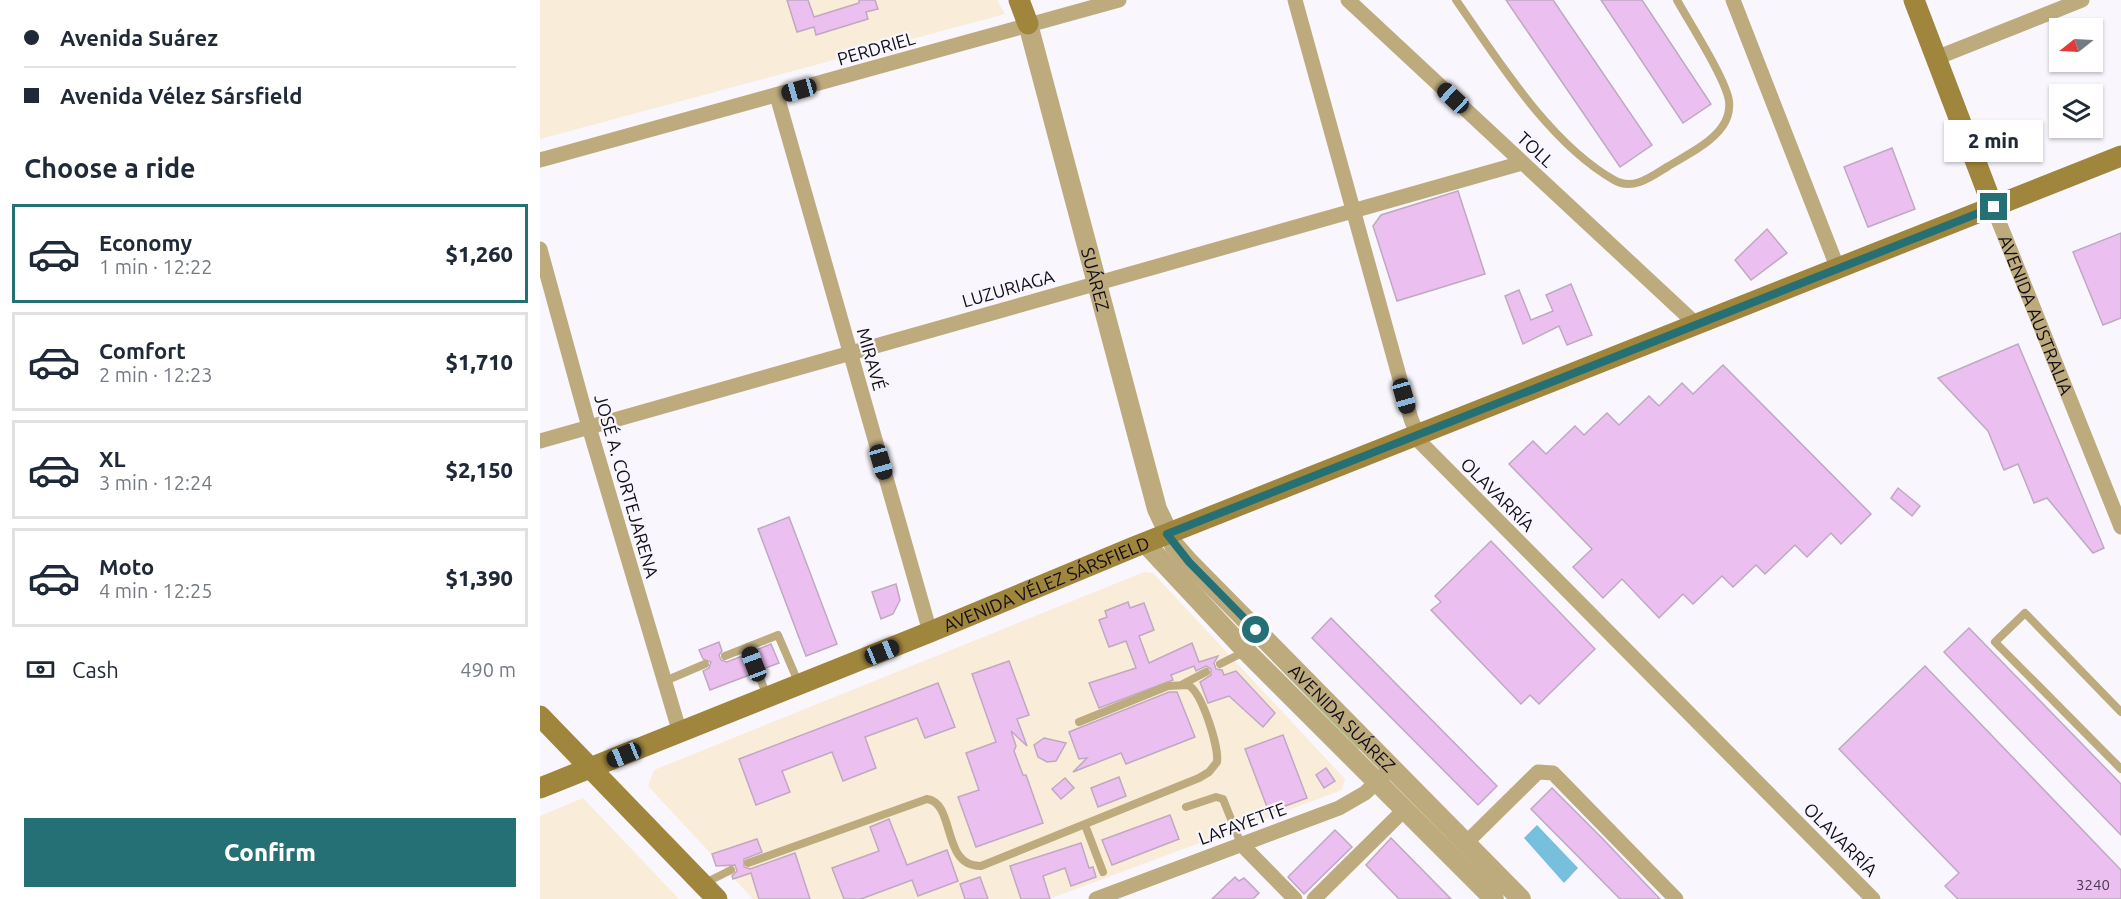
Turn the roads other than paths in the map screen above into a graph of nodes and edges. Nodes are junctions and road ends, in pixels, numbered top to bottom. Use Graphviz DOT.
graph roads {
  1 [pos="1018,0"];
  2 [pos="1119,0"];
  3 [pos="1295,0"];
  4 [pos="1348,0"];
  5 [pos="1456,0"];
  6 [pos="1677,0"];
  7 [pos="1733,0"];
  8 [pos="1914,0"];
  9 [pos="2082,0"];
  10 [pos="1028,24"];
  11 [pos="1936,58"];
  12 [pos="777,96"];
  13 [pos="2121,156"];
  14 [pos="540,160"];
  15 [pos="1522,163"];
  16 [pos="1994,207"];
  17 [pos="1354,211"];
  18 [pos="540,249"];
  19 [pos="1838,269"];
  20 [pos="1095,283"];
  21 [pos="1698,325"];
  22 [pos="850,355"];
  23 [pos="589,427"];
  24 [pos="1417,436"];
  25 [pos="540,441"];
  26 [pos="2121,527"];
  27 [pos="1167,534"];
  28 [pos="1145,543"];
  29 [pos="930,633"];
  30 [pos="748,647"];
  31 [pos="1246,651"];
  32 [pos="724,656"];
  33 [pos="705,664"];
  34 [pos="1220,664"];
  35 [pos="1206,672"];
  36 [pos="665,681"];
  37 [pos="1183,684"];
  38 [pos="800,685"];
  39 [pos="768,698"];
  40 [pos="2121,712"];
  41 [pos="540,716"];
  42 [pos="1079,722"];
  43 [pos="680,733"];
  44 [pos="1392,767"];
  45 [pos="592,768"];
  46 [pos="2121,769"];
  47 [pos="1378,782"];
  48 [pos="540,788"];
  49 [pos="1186,807"];
  50 [pos="1404,809"];
  51 [pos="1085,825"];
  52 [pos="1466,843"];
  53 [pos="1241,844"];
  54 [pos="748,863"];
  55 [pos="730,870"];
  56 [pos="1103,872"];
  57 [pos="711,892"];
  58 [pos="1096,899"];
  59 [pos="1295,899"];
  60 [pos="1314,899"];
  61 [pos="1494,899"];
  62 [pos="1521,899"];
  63 [pos="1676,899"];
  64 [pos="1873,899"];
  1 -- 10 [label="main road"];
  2 -- 10 [label="street, PERDRIEL"];
  3 -- 17 [label="street, OLAVARRÍA"];
  4 -- 15 [label="street, TOLL"];
  5 -- 6 [label="lane"];
  7 -- 19 [label="street"];
  8 -- 11 [label="main road, AVENIDA AUSTRALIA"];
  9 -- 11 [label="street"];
  10 -- 12 [label="street, PERDRIEL"];
  10 -- 20 [label="street, SUÁREZ"];
  11 -- 16 [label="main road, AVENIDA AUSTRALIA"];
  12 -- 14 [label="street, PERDRIEL"];
  12 -- 22 [label="street, MIRAVÉ"];
  13 -- 16 [label="main road, AVENIDA VÉLEZ SÁRSFIELD"];
  15 -- 17 [label="street, LUZURIAGA"];
  15 -- 21 [label="street, TOLL"];
  16 -- 19 [label="main road, AVENIDA VÉLEZ SÁRSFIELD"];
  16 -- 26 [label="street, AVENIDA AUSTRALIA"];
  17 -- 20 [label="street, LUZURIAGA"];
  17 -- 24 [label="street, OLAVARRÍA"];
  18 -- 23 [label="street, JOSÉ A. CORTEJARENA"];
  19 -- 21 [label="main road, AVENIDA VÉLEZ SÁRSFIELD"];
  20 -- 22 [label="street, LUZURIAGA"];
  20 -- 27 [label="street, SUÁREZ"];
  21 -- 24 [label="main road, AVENIDA VÉLEZ SÁRSFIELD"];
  22 -- 23 [label="street, LUZURIAGA"];
  22 -- 29 [label="street, MIRAVÉ"];
  23 -- 25 [label="street, LUZURIAGA"];
  23 -- 36 [label="street, JOSÉ A. CORTEJARENA"];
  24 -- 27 [label="main road, AVENIDA VÉLEZ SÁRSFIELD"];
  24 -- 64 [label="street, OLAVARRÍA"];
  27 -- 28 [label="main road, AVENIDA VÉLEZ SÁRSFIELD"];
  27 -- 44 [label="street, AVENIDA SUÁREZ"];
  28 -- 29 [label="main road, AVENIDA VÉLEZ SÁRSFIELD"];
  28 -- 31 [label="street, AVENIDA SUÁREZ"];
  29 -- 38 [label="main road, AVENIDA VÉLEZ SÁRSFIELD"];
  30 -- 32 [label="lane"];
  30 -- 38 [label="lane"];
  30 -- 39 [label="lane"];
  31 -- 34 [label="lane"];
  31 -- 47 [label="street, AVENIDA SUÁREZ"];
  33 -- 36 [label="lane"];
  35 -- 37 [label="lane"];
  36 -- 43 [label="street, JOSÉ A. CORTEJARENA"];
  37 -- 42 [label="lane"];
  37 -- 51 [label="lane"];
  38 -- 39 [label="main road, AVENIDA VÉLEZ SÁRSFIELD"];
  39 -- 43 [label="main road, AVENIDA VÉLEZ SÁRSFIELD"];
  40 -- 46 [label="lane"];
  41 -- 45 [label="main road"];
  43 -- 45 [label="main road, AVENIDA VÉLEZ SÁRSFIELD"];
  44 -- 47 [label="street, LAFAYETTE"];
  44 -- 52 [label="street, AVENIDA SUÁREZ"];
  45 -- 48 [label="main road, AVENIDA VÉLEZ SÁRSFIELD"];
  45 -- 57 [label="main road"];
  47 -- 50 [label="street, AVENIDA SUÁREZ"];
  47 -- 53 [label="street, LAFAYETTE"];
  49 -- 53 [label="lane"];
  50 -- 60 [label="street"];
  50 -- 61 [label="street, AVENIDA SUÁREZ"];
  51 -- 54 [label="lane"];
  51 -- 56 [label="lane"];
  52 -- 62 [label="street, AVENIDA SUÁREZ"];
  52 -- 63 [label="street"];
  53 -- 58 [label="street, LAFAYETTE"];
  53 -- 59 [label="street"];
  55 -- 57 [label="lane"];
}
